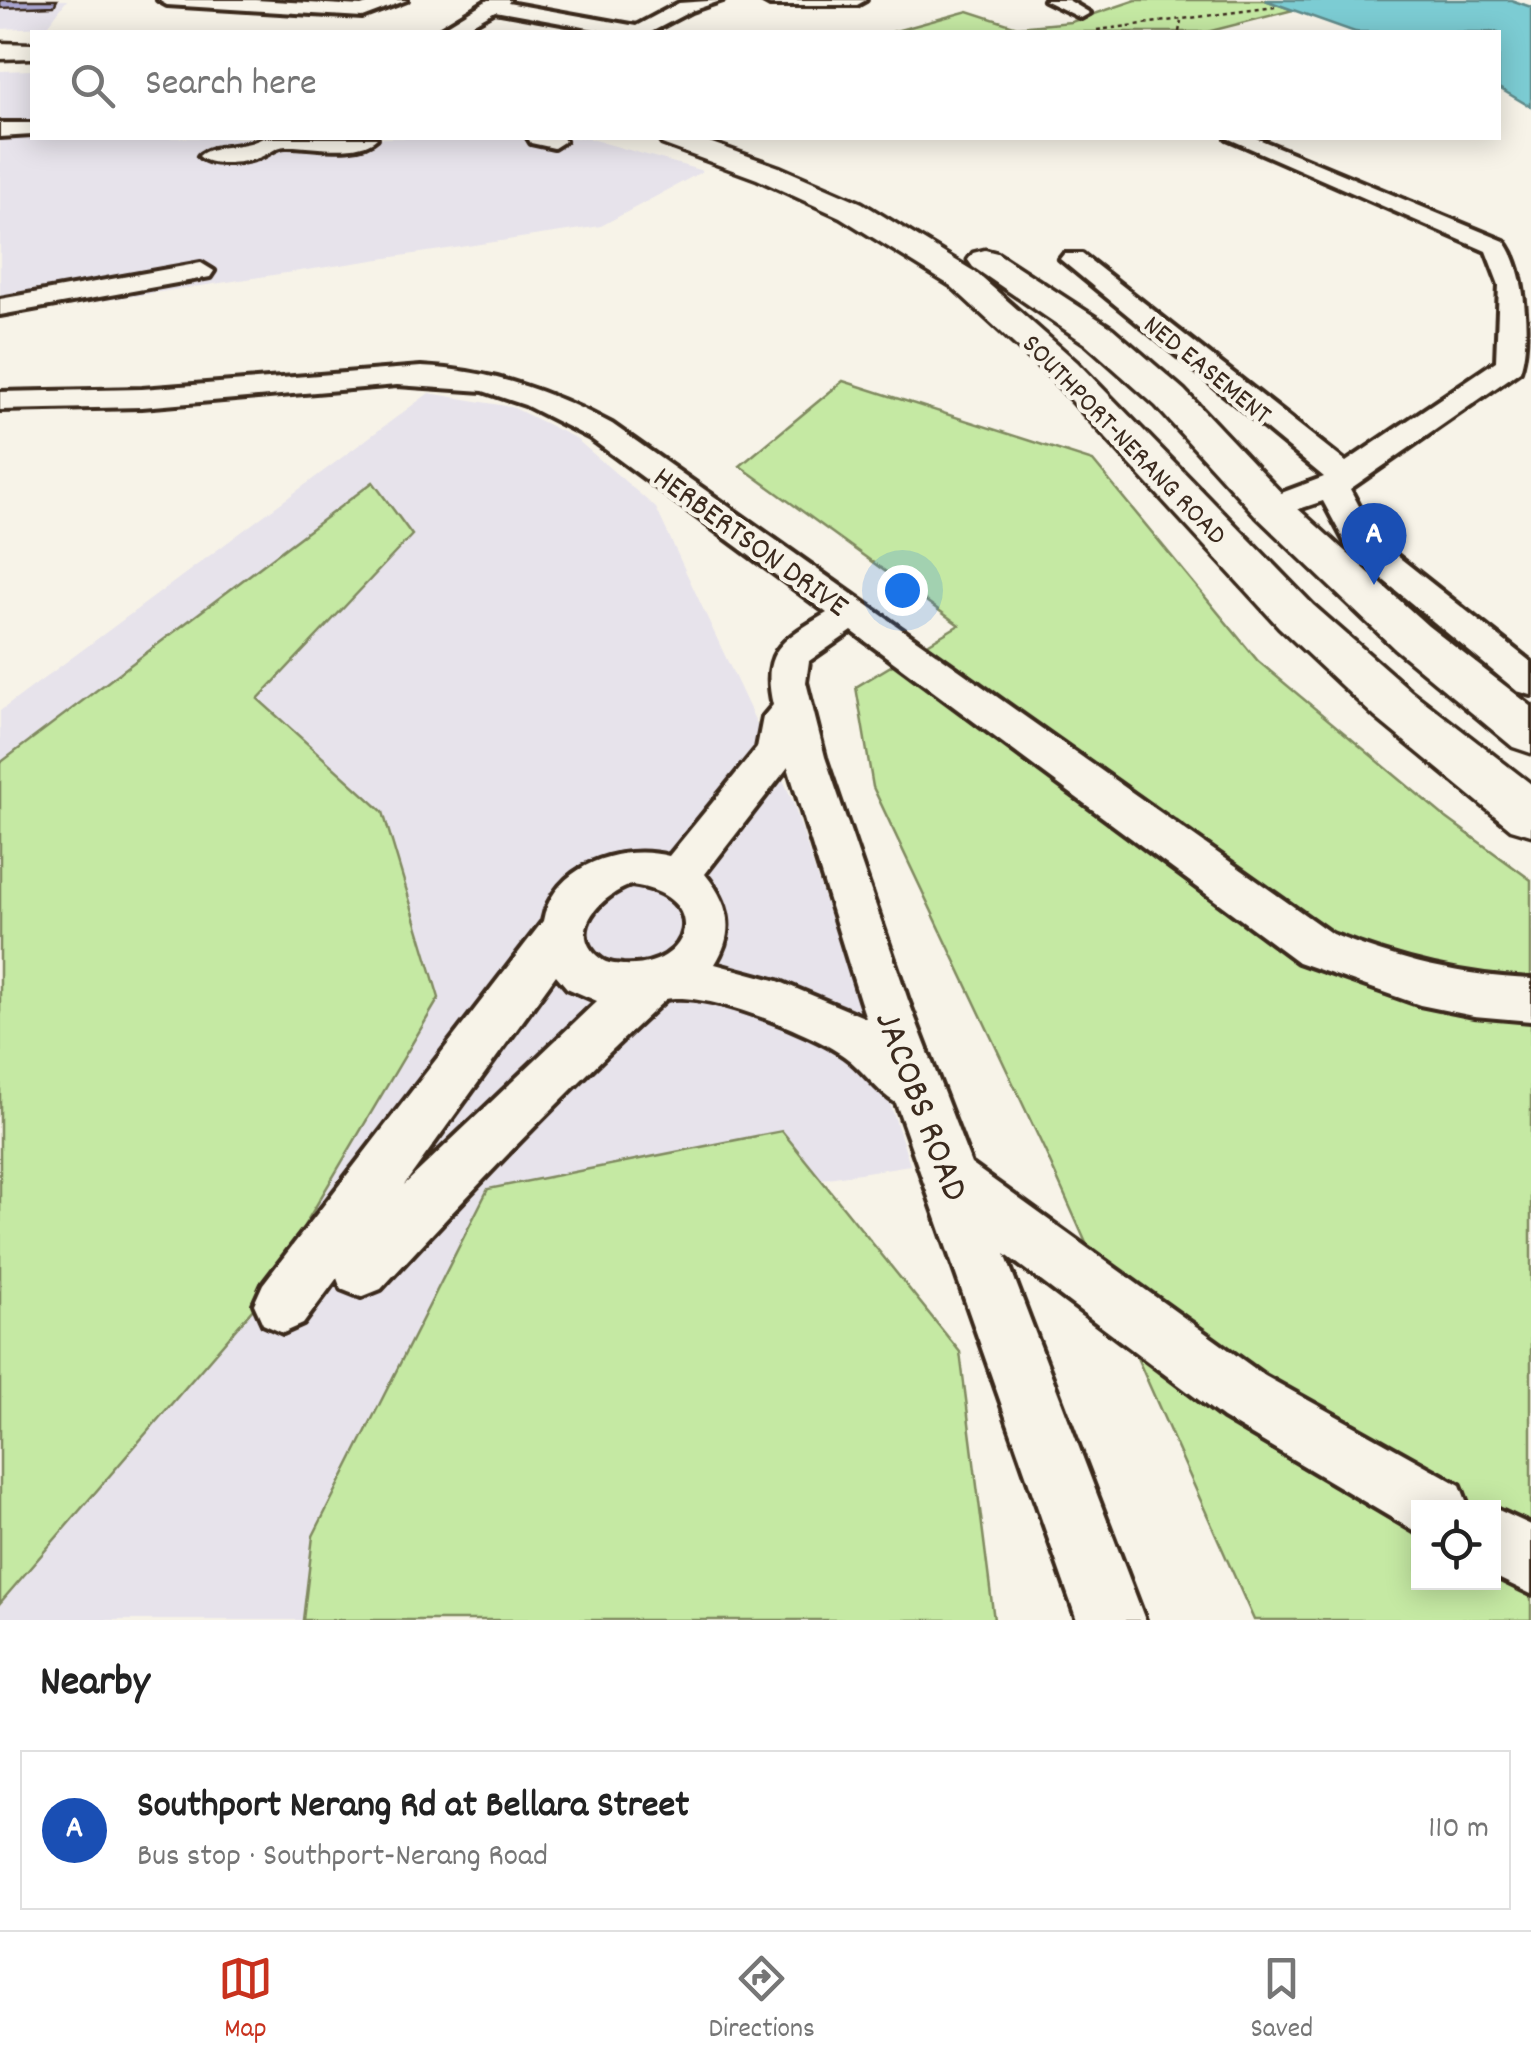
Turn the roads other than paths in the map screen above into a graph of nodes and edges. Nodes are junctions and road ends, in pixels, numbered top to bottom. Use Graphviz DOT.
graph roads {
  1 [pos="167,0"];
  2 [pos="398,0"];
  3 [pos="714,0"];
  4 [pos="770,0"];
  5 [pos="857,0"];
  6 [pos="1052,0"];
  7 [pos="497,2"];
  8 [pos="1081,25"];
  9 [pos="448,30"];
  10 [pos="630,30"];
  11 [pos="643,30"];
  12 [pos="0,42"];
  13 [pos="30,42"];
  14 [pos="0,51"];
  15 [pos="30,51"];
  16 [pos="30,129"];
  17 [pos="0,130"];
  18 [pos="275,140"];
  19 [pos="296,140"];
  20 [pos="340,140"];
  21 [pos="677,140"];
  22 [pos="731,140"];
  23 [pos="1243,140"];
  24 [pos="210,156"];
  25 [pos="1073,259"];
  26 [pos="201,271"];
  27 [pos="0,307"];
  28 [pos="0,402"];
  29 [pos="1338,481"];
  30 [pos="1272,508"];
  31 [pos="853,614"];
  32 [pos="1531,682"];
  33 [pos="793,710"];
  34 [pos="1531,734"];
  35 [pos="1531,814"];
  36 [pos="678,876"];
  37 [pos="562,932"];
  38 [pos="660,980"];
  39 [pos="1531,1000"];
  40 [pos="915,1085"];
  41 [pos="954,1183"];
  42 [pos="361,1269"];
  43 [pos="283,1304"];
  44 [pos="1423,1500"];
  45 [pos="1501,1544"];
  46 [pos="1531,1561"];
  47 [pos="1111,1620"];
  1 -- 2 [label="street"];
  3 -- 11 [label="street"];
  4 -- 5 [label="street"];
  6 -- 8 [label="street"];
  7 -- 9 [label="street"];
  7 -- 10 [label="street"];
  12 -- 13 [label="main road"];
  14 -- 15 [label="main road"];
  16 -- 17 [label="street"];
  18 -- 24 [label="street"];
  19 -- 20 [label="street"];
  21 -- 35 [label="main road, SOUTHPORT-NERANG ROAD"];
  22 -- 30 [label="main road, SOUTHPORT-NERANG ROAD"];
  23 -- 29 [label="street"];
  25 -- 29 [label="street, NED EASEMENT"];
  26 -- 27 [label="street"];
  28 -- 31 [label="street, HERBERTSON DRIVE"];
  29 -- 30 [label="street"];
  29 -- 32 [label="street"];
  30 -- 34 [label="main road, SOUTHPORT-NERANG ROAD"];
  31 -- 33 [label="street, JACOBS ROAD"];
  31 -- 39 [label="street, HERBERTSON DRIVE"];
  33 -- 36 [label="street"];
  33 -- 40 [label="street, JACOBS ROAD"];
  36 -- 37 [label="street"];
  36 -- 38 [label="street"];
  37 -- 38 [label="street"];
  37 -- 43 [label="street"];
  38 -- 40 [label="street"];
  38 -- 42 [label="street"];
  40 -- 41 [label="street, JACOBS ROAD"];
  41 -- 44 [label="street"];
  41 -- 47 [label="street, JACOBS ROAD"];
  45 -- 46 [label="street"];
}
